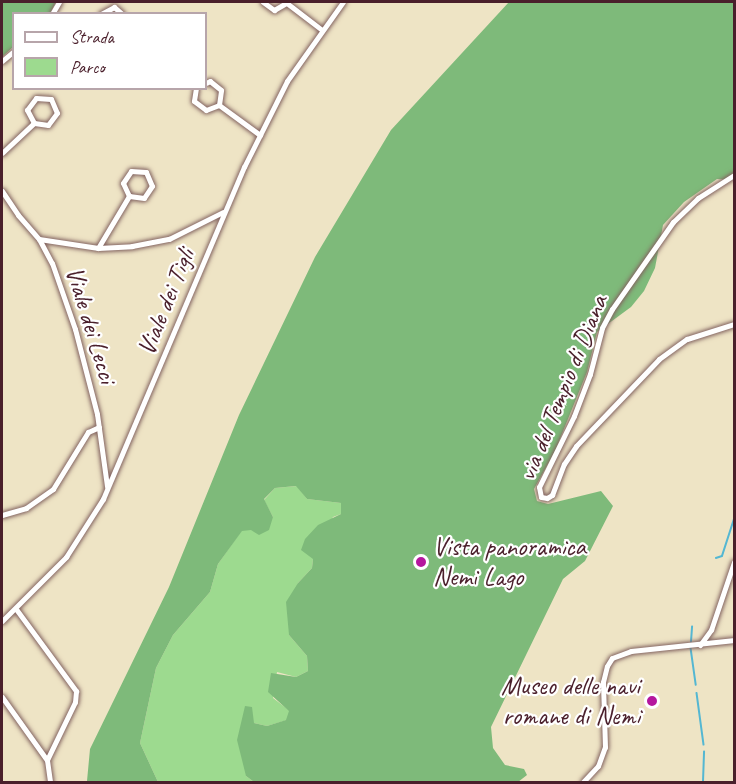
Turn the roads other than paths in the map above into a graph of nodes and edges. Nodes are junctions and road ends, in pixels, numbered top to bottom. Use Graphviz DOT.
graph roads {
  1 [pos="263,2"];
  2 [pos="343,2"];
  3 [pos="288,3"];
  4 [pos="322,30"];
  5 [pos="207,82"];
  6 [pos="196,90"];
  7 [pos="219,105"];
  8 [pos="34,123"];
  9 [pos="260,135"];
  10 [pos="2,153"];
  11 [pos="735,174"];
  12 [pos="2,191"];
  13 [pos="129,196"];
  14 [pos="223,212"];
  15 [pos="39,239"];
  16 [pos="98,248"];
  17 [pos="735,324"];
  18 [pos="99,427"];
  19 [pos="107,486"];
  20 [pos="2,515"];
  21 [pos="735,562"];
  22 [pos="16,609"];
  23 [pos="2,621"];
  24 [pos="735,640"];
  25 [pos="700,645"];
  26 [pos="2,698"];
  27 [pos="47,760"];
  28 [pos="50,783"];
  29 [pos="582,783"];
  1 -- 3 [label="street"];
  2 -- 4 [label="street, Viale dei Tigli"];
  3 -- 4 [label="street"];
  4 -- 9 [label="street, Viale dei Tigli"];
  5 -- 7 [label="street"];
  6 -- 7 [label="street"];
  7 -- 9 [label="street"];
  8 -- 8 [label="street"];
  8 -- 10 [label="street"];
  9 -- 14 [label="street, Viale dei Tigli"];
  11 -- 17 [label="street, via del Tempio di Diana"];
  12 -- 15 [label="street, Viale dei Lecci"];
  13 -- 13 [label="street"];
  13 -- 16 [label="street"];
  14 -- 16 [label="street"];
  14 -- 19 [label="street, Viale dei Tigli"];
  15 -- 16 [label="street"];
  15 -- 18 [label="street, Viale dei Lecci"];
  18 -- 19 [label="street, Viale dei Lecci"];
  18 -- 20 [label="street"];
  19 -- 22 [label="street, Viale dei Tigli"];
  21 -- 25 [label="street"];
  22 -- 23 [label="street, Viale dei Tigli"];
  22 -- 27 [label="street"];
  24 -- 25 [label="street"];
  25 -- 29 [label="street"];
  26 -- 27 [label="street"];
  27 -- 28 [label="street"];
}
